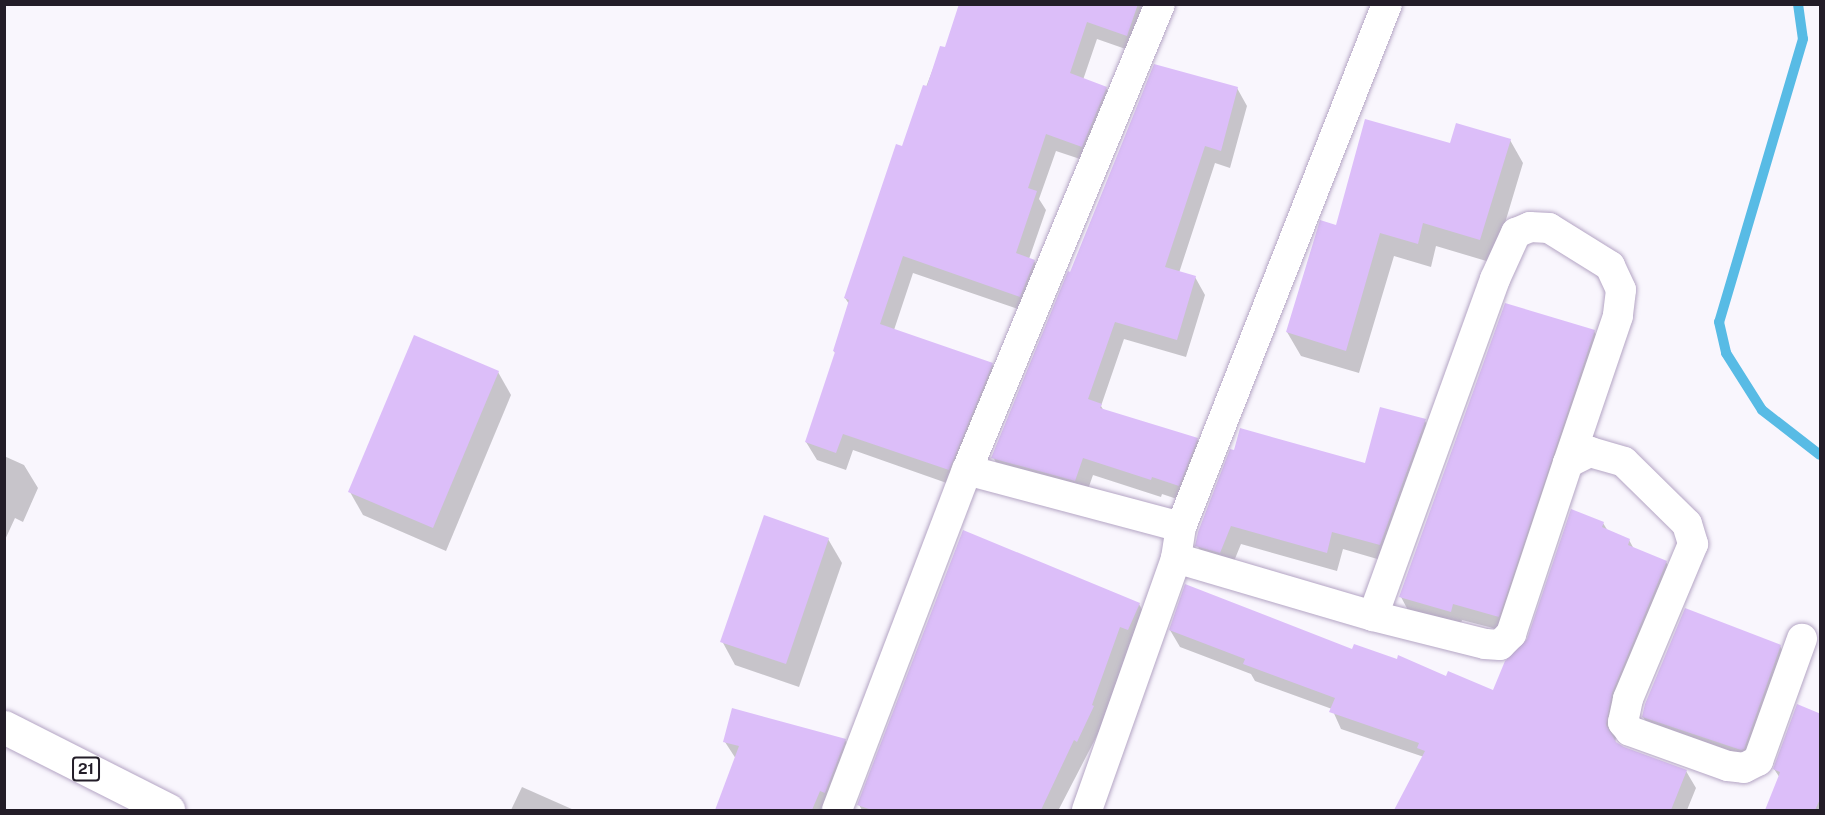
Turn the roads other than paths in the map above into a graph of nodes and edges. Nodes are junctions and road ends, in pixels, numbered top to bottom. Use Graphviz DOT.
graph roads {
  1 [pos="1160,4"];
  2 [pos="1387,4"];
  3 [pos="1568,463"];
  4 [pos="967,470"];
  5 [pos="1181,527"];
  6 [pos="1176,558"];
  7 [pos="1373,616"];
  8 [pos="1802,639"];
  9 [pos="4,727"];
  10 [pos="168,810"];
  11 [pos="840,810"];
  12 [pos="1087,810"];
  1 -- 4 [label="street"];
  2 -- 5 [label="street"];
  3 -- 7 [label="street"];
  3 -- 7 [label="street"];
  3 -- 8 [label="street"];
  4 -- 5 [label="street"];
  4 -- 11 [label="street"];
  5 -- 6 [label="street"];
  6 -- 7 [label="street"];
  6 -- 12 [label="street"];
  9 -- 10 [label="highway, 21"];
}
